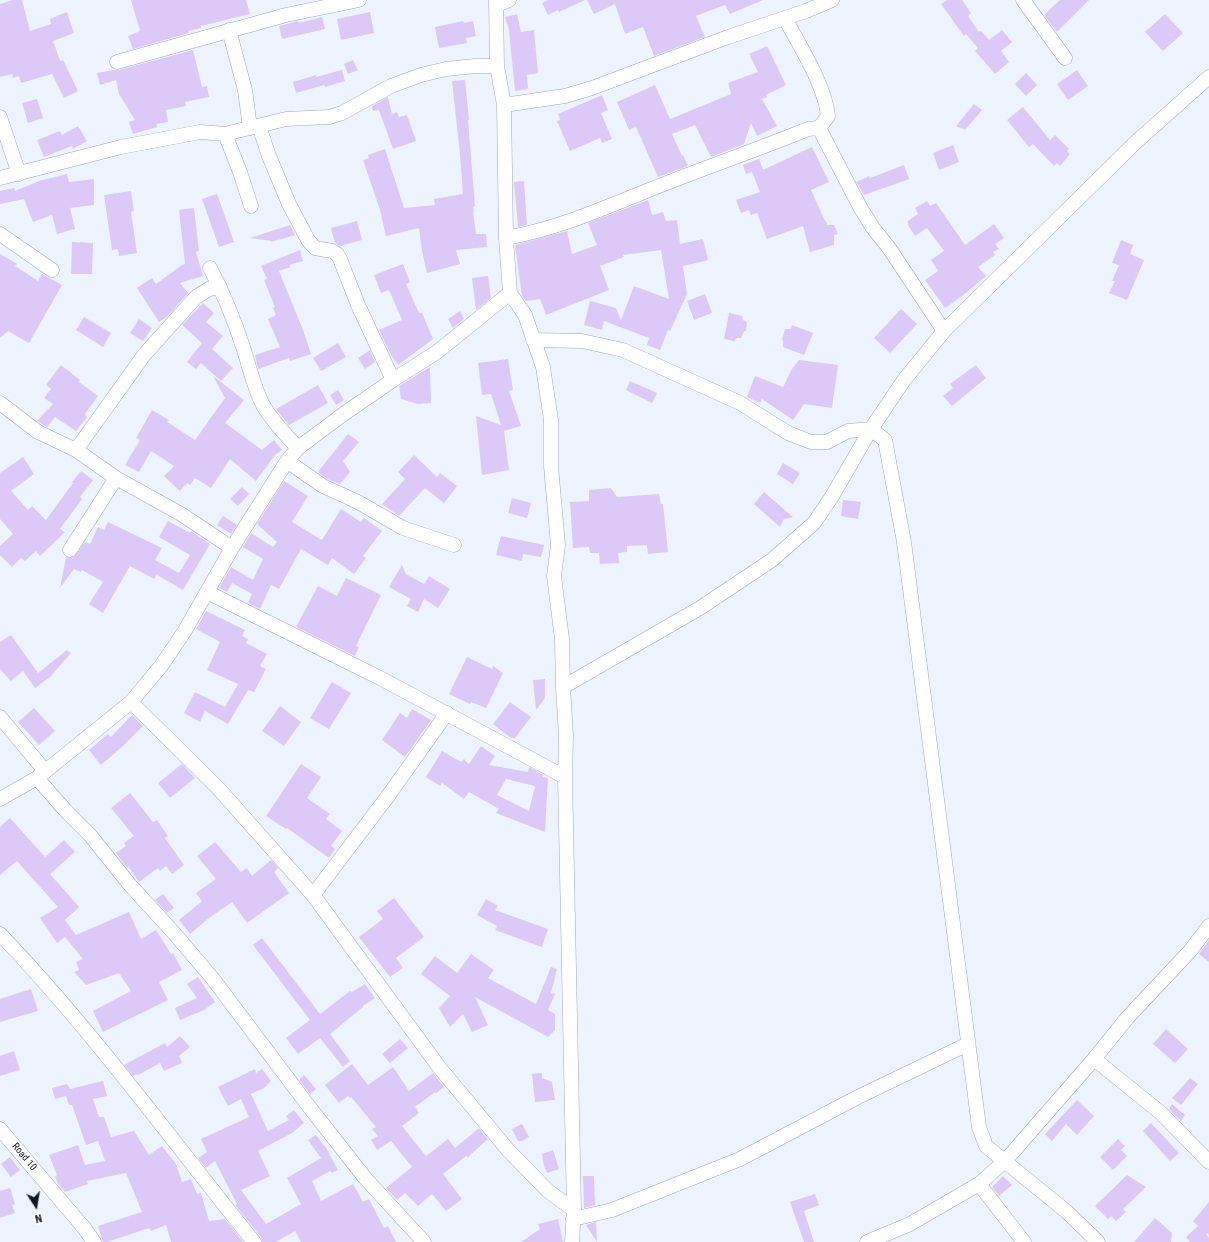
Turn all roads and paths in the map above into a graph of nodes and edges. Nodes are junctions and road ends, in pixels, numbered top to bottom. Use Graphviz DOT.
graph roads {
  1 [pos="359,0"];
  2 [pos="832,0"];
  3 [pos="1023,0"];
  4 [pos="501,2"];
  5 [pos="785,18"];
  6 [pos="229,30"];
  7 [pos="1065,58"];
  8 [pos="117,62"];
  9 [pos="497,66"];
  10 [pos="1209,77"];
  11 [pos="504,105"];
  12 [pos="0,117"];
  13 [pos="254,127"];
  14 [pos="819,128"];
  15 [pos="225,134"];
  16 [pos="20,174"];
  17 [pos="0,178"];
  18 [pos="251,206"];
  19 [pos="0,234"];
  20 [pos="506,238"];
  21 [pos="210,268"];
  22 [pos="52,270"];
  23 [pos="220,287"];
  24 [pos="510,293"];
  25 [pos="944,332"];
  26 [pos="533,340"];
  27 [pos="393,380"];
  28 [pos="0,403"];
  29 [pos="871,429"];
  30 [pos="298,448"];
  31 [pos="76,450"];
  32 [pos="287,461"];
  33 [pos="116,478"];
  34 [pos="454,545"];
  35 [pos="232,548"];
  36 [pos="70,550"];
  37 [pos="206,592"];
  38 [pos="563,687"];
  39 [pos="132,702"];
  40 [pos="448,713"];
  41 [pos="0,717"];
  42 [pos="41,775"];
  43 [pos="565,777"];
  44 [pos="0,799"];
  45 [pos="313,896"];
  46 [pos="1208,928"];
  47 [pos="0,934"];
  48 [pos="968,1044"];
  49 [pos="1094,1059"];
  50 [pos="0,1129"];
  51 [pos="1005,1161"];
  52 [pos="1209,1162"];
  53 [pos="979,1184"];
  54 [pos="574,1214"];
  55 [pos="872,1241"];
  56 [pos="94,1242"];
  57 [pos="254,1242"];
  58 [pos="424,1242"];
  59 [pos="572,1242"];
  60 [pos="1024,1242"];
  61 [pos="1098,1242"];
  1 -- 6 [label="street"];
  2 -- 5 [label="street"];
  3 -- 7 [label="street"];
  4 -- 9 [label="street"];
  5 -- 11 [label="street"];
  5 -- 14 [label="street"];
  6 -- 8 [label="street"];
  6 -- 13 [label="street"];
  9 -- 11 [label="street"];
  9 -- 13 [label="street"];
  10 -- 25 [label="street"];
  11 -- 20 [label="street"];
  12 -- 16 [label="street"];
  13 -- 15 [label="street"];
  13 -- 27 [label="street"];
  14 -- 20 [label="street"];
  14 -- 25 [label="street"];
  15 -- 16 [label="street"];
  15 -- 18 [label="street"];
  16 -- 17 [label="street"];
  19 -- 22 [label="street"];
  20 -- 24 [label="street"];
  21 -- 23 [label="street"];
  23 -- 30 [label="street"];
  23 -- 31 [label="street"];
  24 -- 26 [label="street"];
  24 -- 27 [label="street"];
  25 -- 29 [label="street"];
  26 -- 29 [label="street"];
  26 -- 38 [label="street"];
  27 -- 30 [label="street"];
  28 -- 31 [label="street"];
  29 -- 38 [label="street"];
  29 -- 48 [label="street"];
  30 -- 32 [label="street"];
  31 -- 33 [label="street"];
  32 -- 34 [label="street"];
  32 -- 35 [label="street"];
  33 -- 35 [label="street"];
  33 -- 36 [label="street"];
  35 -- 37 [label="street"];
  37 -- 39 [label="street"];
  37 -- 40 [label="street"];
  38 -- 43 [label="street"];
  39 -- 42 [label="street"];
  39 -- 45 [label="street"];
  40 -- 43 [label="street"];
  40 -- 45 [label="street"];
  41 -- 42 [label="street"];
  42 -- 44 [label="street"];
  42 -- 58 [label="street"];
  43 -- 54 [label="street"];
  45 -- 54 [label="street"];
  46 -- 49 [label="street"];
  47 -- 57 [label="street"];
  48 -- 51 [label="street"];
  48 -- 54 [label="street"];
  49 -- 51 [label="street"];
  49 -- 52 [label="street"];
  50 -- 56 [label="street, Road 10"];
  51 -- 53 [label="street"];
  51 -- 61 [label="street"];
  53 -- 55 [label="street"];
  53 -- 60 [label="street"];
  54 -- 59 [label="street"];
}
